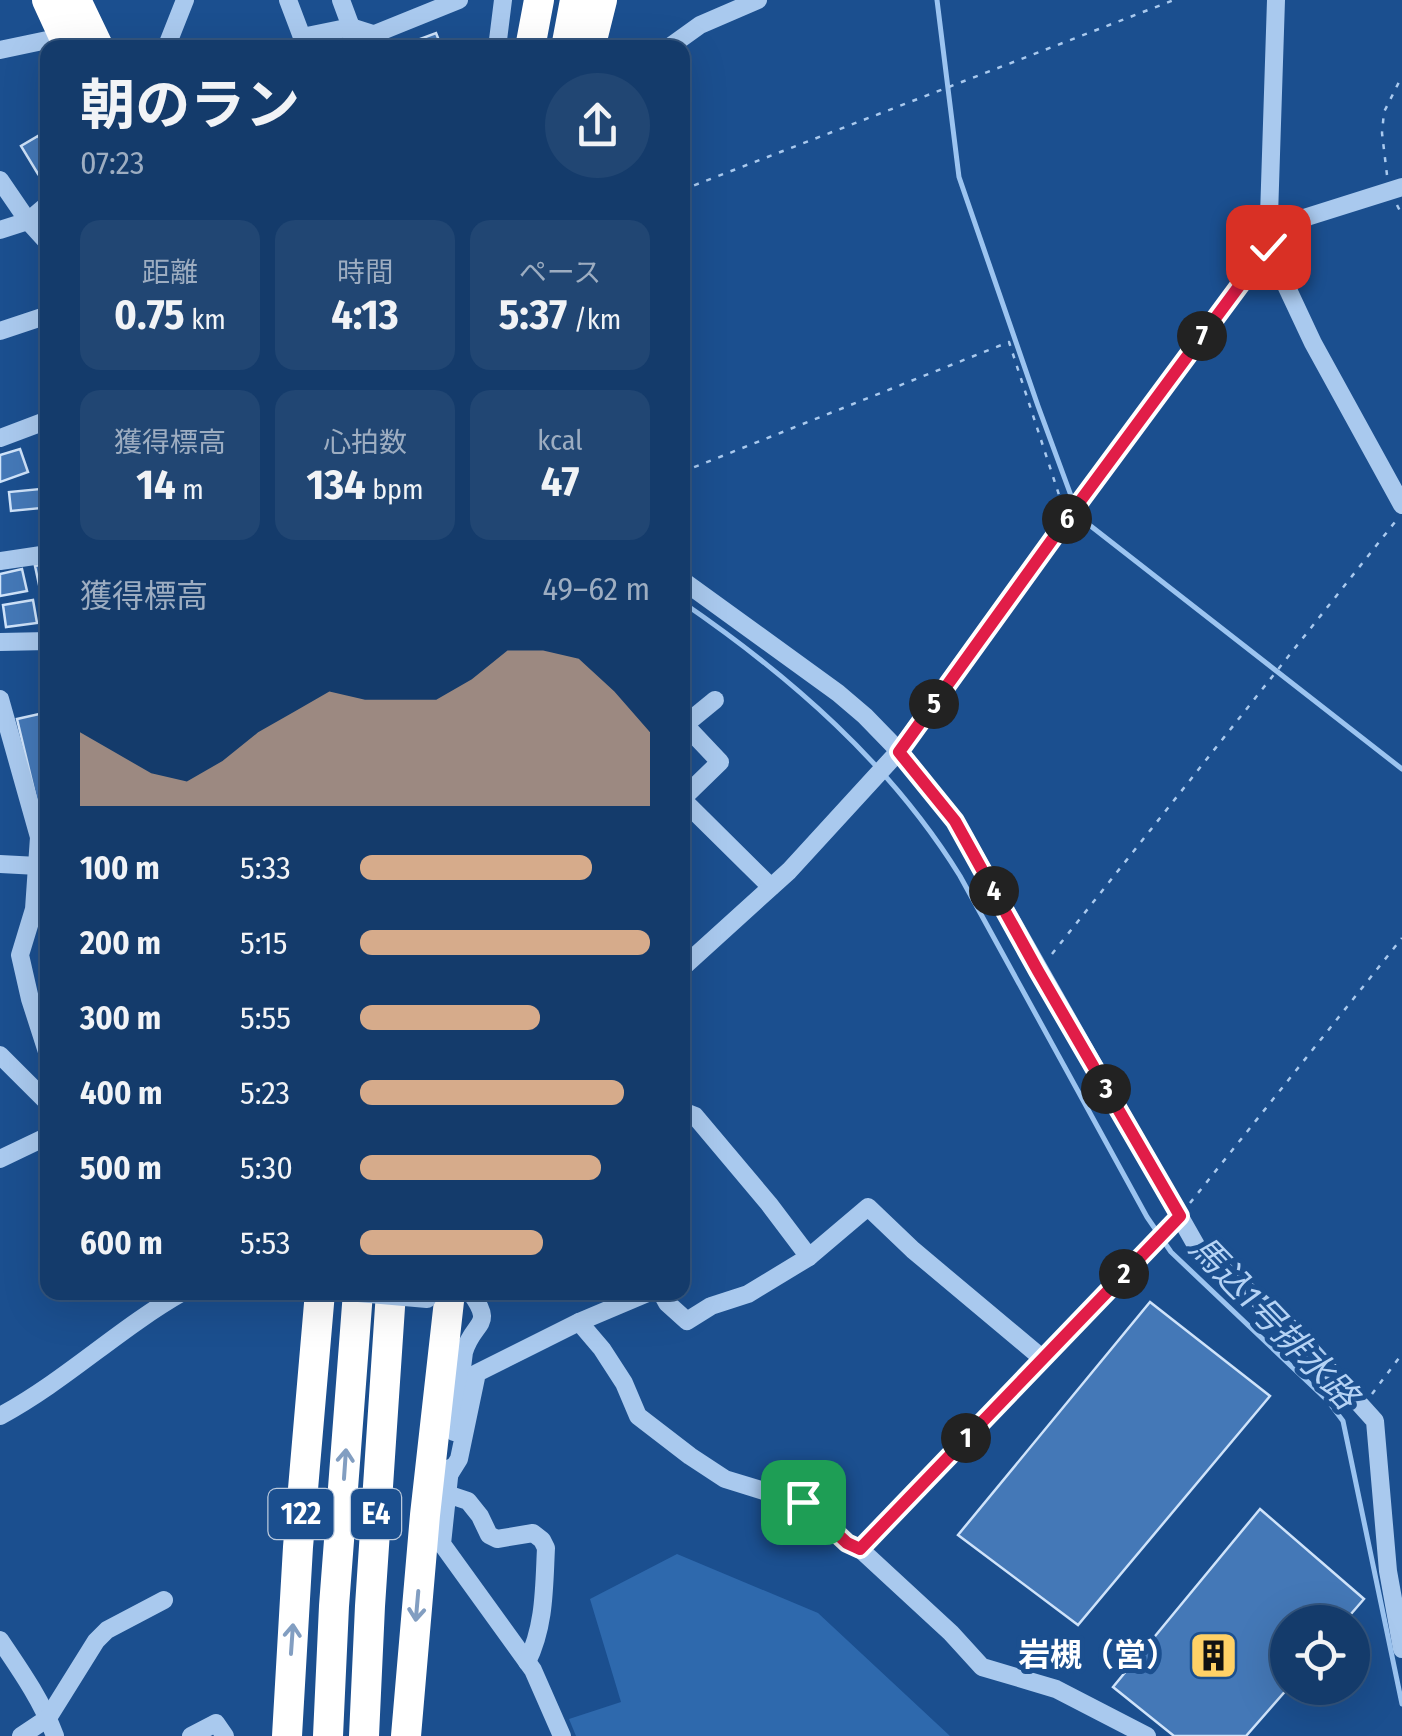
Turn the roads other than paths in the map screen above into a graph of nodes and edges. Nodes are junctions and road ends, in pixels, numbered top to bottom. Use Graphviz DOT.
graph roads {
  1 [pos="47,0"];
  2 [pos="76,0"];
  3 [pos="185,0"];
  4 [pos="288,0"];
  5 [pos="340,0"];
  6 [pos="459,0"];
  7 [pos="503,0"];
  8 [pos="539,0"];
  9 [pos="575,0"];
  10 [pos="602,0"];
  11 [pos="758,0"];
  12 [pos="1276,0"];
  13 [pos="423,7"];
  14 [pos="351,27"];
  15 [pos="374,34"];
  16 [pos="65,40"];
  17 [pos="95,40"];
  18 [pos="169,40"];
  19 [pos="359,40"];
  20 [pos="497,40"];
  21 [pos="532,40"];
  22 [pos="568,40"];
  23 [pos="592,40"];
  24 [pos="679,40"];
  25 [pos="40,42"];
  26 [pos="0,50"];
  27 [pos="0,180"];
  28 [pos="1395,189"];
  29 [pos="40,211"];
  30 [pos="28,221"];
  31 [pos="0,230"];
  32 [pos="40,234"];
  33 [pos="1268,247"];
  34 [pos="40,318"];
  35 [pos="0,331"];
  36 [pos="40,423"];
  37 [pos="0,438"];
  38 [pos="1402,505"];
  39 [pos="40,555"];
  40 [pos="0,560"];
  41 [pos="690,586"];
  42 [pos="40,641"];
  43 [pos="0,642"];
  44 [pos="0,699"];
  45 [pos="715,700"];
  46 [pos="690,721"];
  47 [pos="690,732"];
  48 [pos="899,752"];
  49 [pos="690,791"];
  50 [pos="690,807"];
  51 [pos="0,864"];
  52 [pos="38,866"];
  53 [pos="771,887"];
  54 [pos="0,954"];
  55 [pos="20,955"];
  56 [pos="690,961"];
  57 [pos="40,1030"];
  58 [pos="0,1054"];
  59 [pos="40,1094"];
  60 [pos="690,1115"];
  61 [pos="40,1140"];
  62 [pos="0,1159"];
  63 [pos="1180,1216"];
  64 [pos="809,1256"];
  65 [pos="170,1300"];
  66 [pos="319,1300"];
  67 [pos="357,1300"];
  68 [pos="390,1300"];
  69 [pos="453,1300"];
  70 [pos="464,1300"];
  71 [pos="631,1300"];
  72 [pos="666,1300"];
  73 [pos="579,1322"];
  74 [pos="1043,1358"];
  75 [pos="0,1416"];
  76 [pos="448,1485"];
  77 [pos="860,1549"];
  78 [pos="164,1600"];
  79 [pos="0,1640"];
  80 [pos="1402,1649"];
  81 [pos="528,1662"];
  82 [pos="52,1727"];
  83 [pos="22,1736"];
  84 [pos="191,1736"];
  85 [pos="224,1736"];
  86 [pos="288,1736"];
  87 [pos="328,1736"];
  88 [pos="364,1736"];
  89 [pos="406,1736"];
  90 [pos="562,1736"];
  91 [pos="1147,1736"];
  1 -- 16 [label="highway"];
  2 -- 17 [label="highway"];
  3 -- 18 [label="street"];
  4 -- 14 [label="street"];
  5 -- 14 [label="street"];
  6 -- 13 [label="street"];
  7 -- 20 [label="street"];
  8 -- 21 [label="highway"];
  9 -- 22 [label="highway"];
  10 -- 23 [label="highway"];
  11 -- 24 [label="street"];
  12 -- 33 [label="street"];
  13 -- 15 [label="street"];
  14 -- 15 [label="street"];
  15 -- 19 [label="street"];
  25 -- 26 [label="street"];
  27 -- 30 [label="street"];
  28 -- 33 [label="street"];
  29 -- 30 [label="street"];
  30 -- 31 [label="street"];
  30 -- 32 [label="street"];
  33 -- 38 [label="street"];
  33 -- 48 [label="street"];
  34 -- 35 [label="street"];
  36 -- 37 [label="street"];
  39 -- 40 [label="street"];
  41 -- 48 [label="street"];
  42 -- 43 [label="street"];
  44 -- 52 [label="street"];
  45 -- 46 [label="street"];
  47 -- 49 [label="street"];
  48 -- 53 [label="street"];
  48 -- 63 [label="street"];
  50 -- 53 [label="street"];
  51 -- 52 [label="street"];
  52 -- 55 [label="street"];
  53 -- 56 [label="street"];
  54 -- 55 [label="street"];
  55 -- 57 [label="street"];
  58 -- 59 [label="street"];
  60 -- 64 [label="street"];
  61 -- 62 [label="street"];
  63 -- 74 [label="street"];
  63 -- 80 [label="street"];
  64 -- 72 [label="street"];
  64 -- 74 [label="street"];
  65 -- 75 [label="street"];
  86 -- 66 [label="highway, 122, one-way"];
  87 -- 67 [label="highway, E4, one-way"];
  68 -- 88 [label="highway, E4"];
  69 -- 89 [label="highway, one-way"];
  70 -- 76 [label="street"];
  71 -- 73 [label="street"];
  73 -- 76 [label="street"];
  73 -- 77 [label="street"];
  74 -- 77 [label="street"];
  76 -- 81 [label="street"];
  76 -- 81 [label="street"];
  77 -- 91 [label="street"];
  78 -- 82 [label="street"];
  79 -- 82 [label="street"];
  81 -- 90 [label="street"];
  82 -- 83 [label="street"];
  84 -- 85 [label="street"];
}
